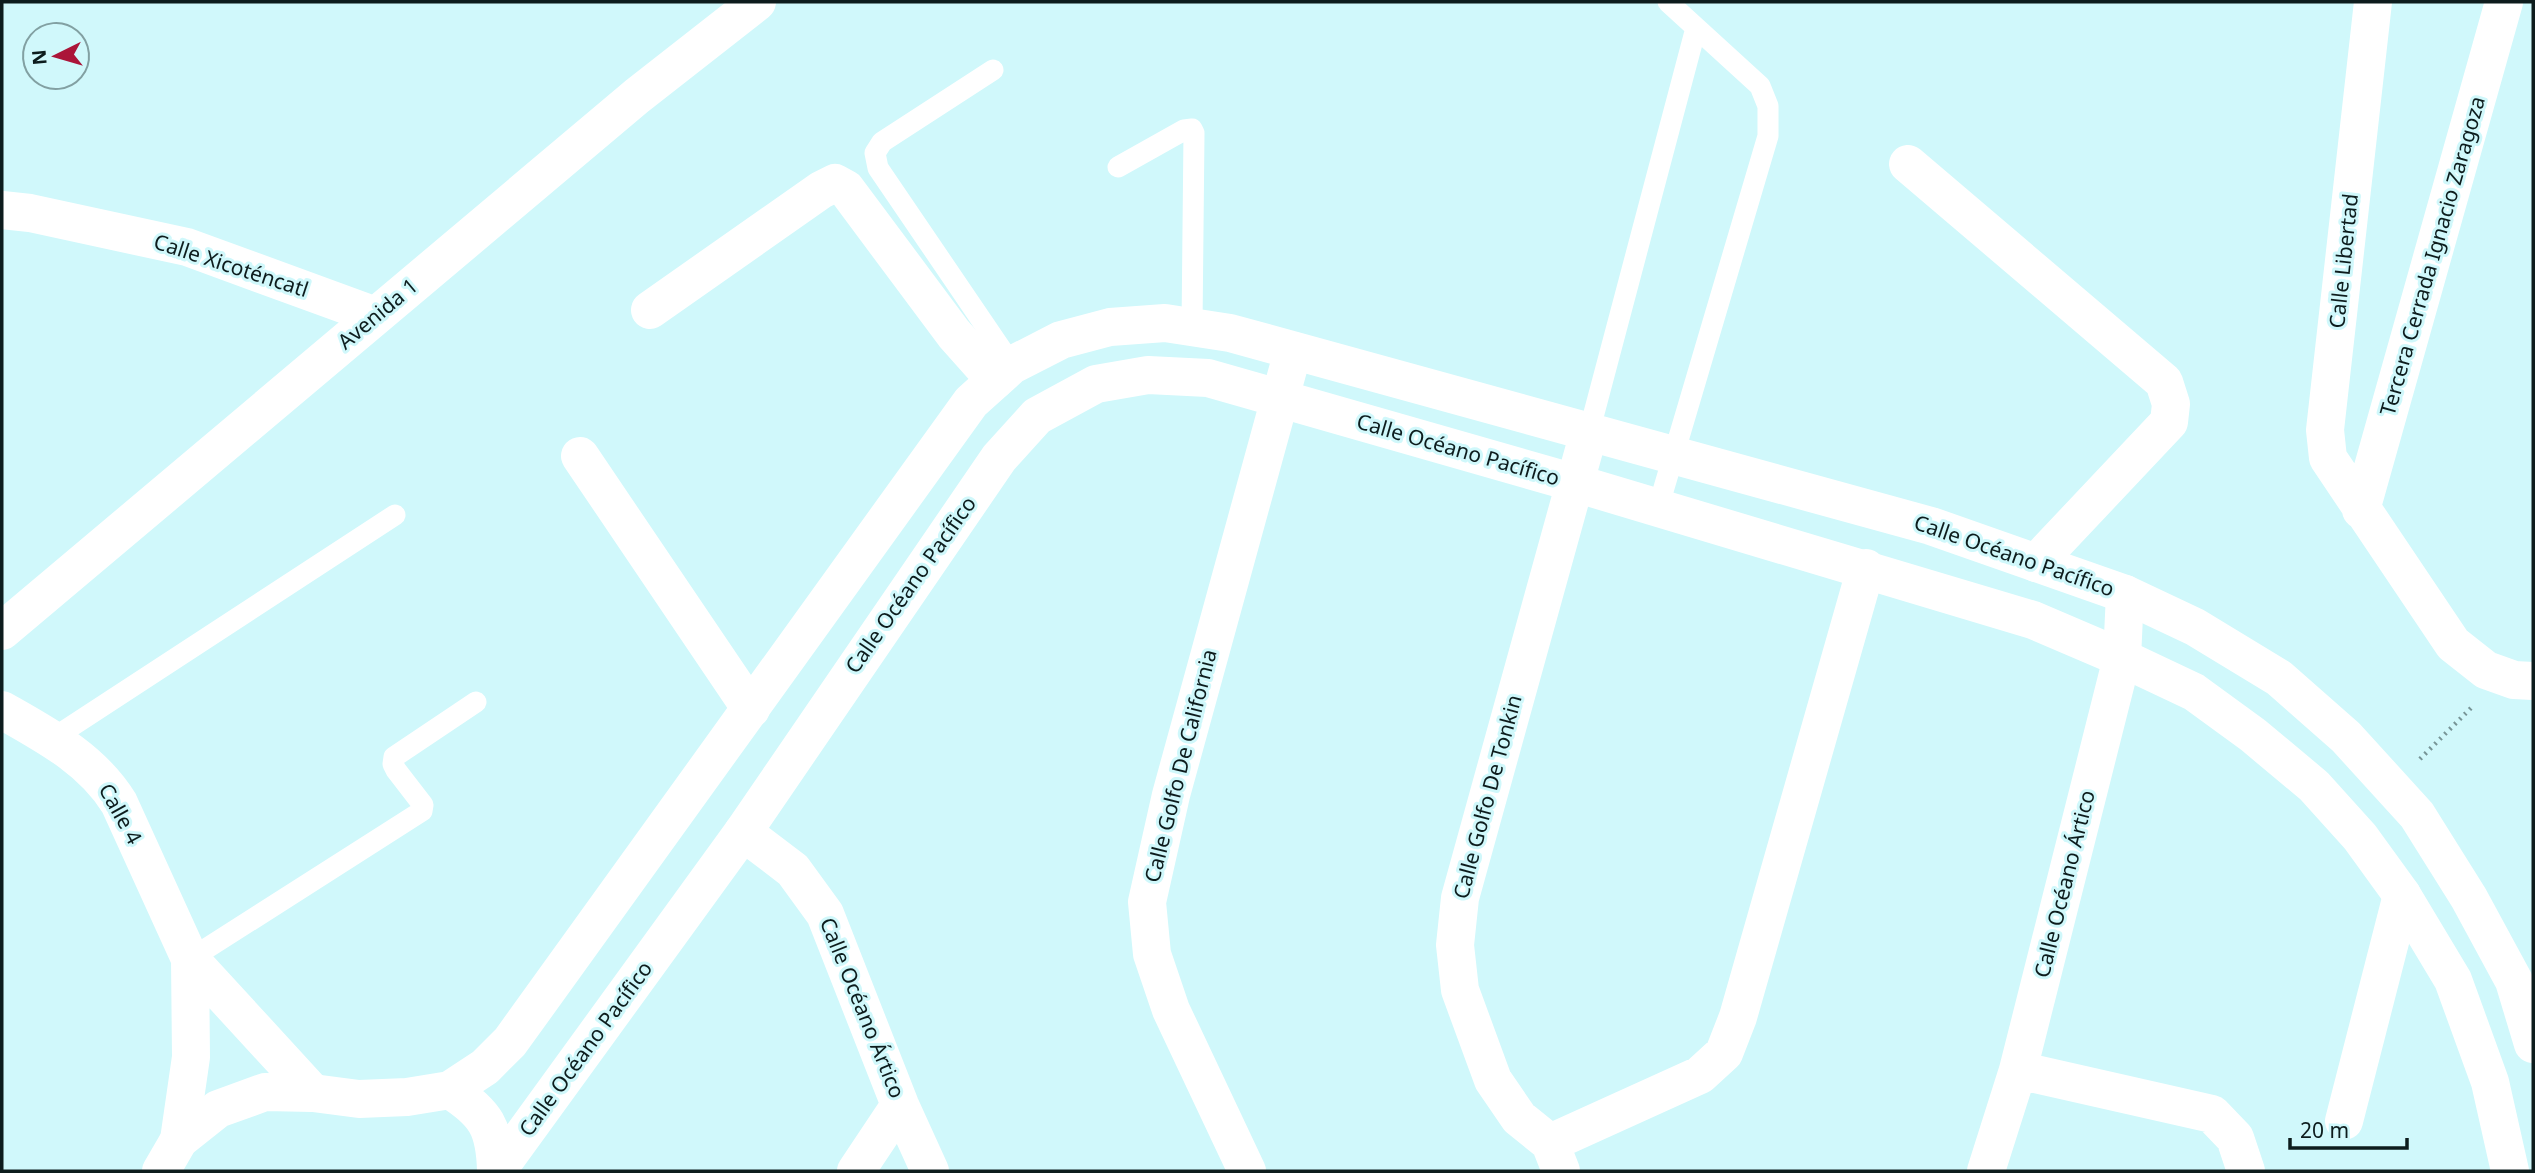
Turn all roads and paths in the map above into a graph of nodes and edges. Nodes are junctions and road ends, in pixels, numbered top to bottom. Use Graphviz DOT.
graph roads {
  1 [pos="757,2"];
  2 [pos="1668,2"];
  3 [pos="2373,2"];
  4 [pos="2504,2"];
  5 [pos="1696,28"];
  6 [pos="993,70"];
  7 [pos="1908,164"];
  8 [pos="1118,167"];
  9 [pos="2,210"];
  10 [pos="650,310"];
  11 [pos="376,316"];
  12 [pos="1192,327"];
  13 [pos="1293,351"];
  14 [pos="1003,372"];
  15 [pos="1279,399"];
  16 [pos="1589,432"];
  17 [pos="580,456"];
  18 [pos="1672,456"];
  19 [pos="1574,483"];
  20 [pos="1658,508"];
  21 [pos="2361,510"];
  22 [pos="395,515"];
  23 [pos="2036,563"];
  24 [pos="1866,568"];
  25 [pos="2124,594"];
  26 [pos="2,631"];
  27 [pos="2122,658"];
  28 [pos="779,669"];
  29 [pos="2533,681"];
  30 [pos="476,702"];
  31 [pos="829,704"];
  32 [pos="2472,708"];
  33 [pos="751,709"];
  34 [pos="2,710"];
  35 [pos="2445,735"];
  36 [pos="52,739"];
  37 [pos="743,832"];
  38 [pos="2402,895"];
  39 [pos="190,959"];
  40 [pos="2533,1044"];
  41 [pos="2018,1070"];
  42 [pos="450,1090"];
  43 [pos="313,1093"];
  44 [pos="900,1105"];
  45 [pos="2344,1121"];
  46 [pos="170,1156"];
  47 [pos="1555,1157"];
  48 [pos="497,1171"];
  49 [pos="856,1171"];
  50 [pos="930,1171"];
  51 [pos="1247,1171"];
  52 [pos="1986,1171"];
  53 [pos="2246,1171"];
  54 [pos="2510,1171"];
  1 -- 11 [label="street, Avenida 1"];
  2 -- 5 [label="lane"];
  3 -- 21 [label="street, Calle Libertad"];
  4 -- 21 [label="street, Tercera Cerrada Ignacio Zaragoza"];
  5 -- 16 [label="lane"];
  5 -- 18 [label="lane"];
  6 -- 14 [label="lane"];
  7 -- 23 [label="street"];
  8 -- 12 [label="lane"];
  9 -- 11 [label="street, Calle Xicoténcatl"];
  10 -- 14 [label="street"];
  11 -- 26 [label="street, Avenida 1"];
  12 -- 13 [label="street, Calle Océano Pacífico"];
  12 -- 14 [label="street, Calle Océano Pacífico"];
  13 -- 15 [label="street, Calle Golfo De California"];
  13 -- 16 [label="street, Calle Océano Pacífico"];
  14 -- 28 [label="street, Calle Océano Pacífico"];
  15 -- 19 [label="street, Calle Océano Pacífico"];
  15 -- 31 [label="street, Calle Océano Pacífico"];
  15 -- 51 [label="street, Calle Golfo De California"];
  16 -- 18 [label="street, Calle Océano Pacífico"];
  16 -- 19 [label="street, Calle Golfo De Tonkin"];
  17 -- 33 [label="street"];
  18 -- 20 [label="lane"];
  18 -- 23 [label="street, Calle Océano Pacífico"];
  19 -- 20 [label="street, Calle Océano Pacífico"];
  19 -- 47 [label="street, Calle Golfo De Tonkin"];
  20 -- 24 [label="street, Calle Océano Pacífico"];
  21 -- 29 [label="street, Calle Libertad"];
  22 -- 36 [label="lane"];
  23 -- 25 [label="street, Calle Océano Pacífico"];
  24 -- 27 [label="street, Calle Océano Pacífico"];
  24 -- 47 [label="street, Calle Golfo De Tonkin"];
  25 -- 27 [label="street, Calle Océano Ártico"];
  25 -- 40 [label="street, Calle Océano Pacífico"];
  27 -- 38 [label="street, Calle Océano Pacífico"];
  27 -- 41 [label="street, Calle Océano Ártico"];
  28 -- 31 [label="street"];
  28 -- 33 [label="street, Calle Océano Pacífico"];
  30 -- 39 [label="lane"];
  31 -- 37 [label="street, Calle Océano Pacífico"];
  32 -- 35 [label="path"];
  33 -- 42 [label="street, Calle Océano Pacífico"];
  34 -- 36 [label="street, Calle 4"];
  36 -- 39 [label="street, Calle 4"];
  37 -- 44 [label="street, Calle Océano Ártico"];
  37 -- 48 [label="street, Calle Océano Pacífico"];
  38 -- 45 [label="street"];
  38 -- 54 [label="street, Calle Océano Pacífico"];
  39 -- 43 [label="street, Calle 4"];
  39 -- 46 [label="street, Calle 4"];
  41 -- 52 [label="street, Calle Océano Ártico"];
  41 -- 53 [label="street"];
  42 -- 43 [label="street"];
  42 -- 48 [label="street"];
  43 -- 46 [label="street"];
  44 -- 49 [label="street"];
  44 -- 50 [label="street, Calle Océano Ártico"];
}
